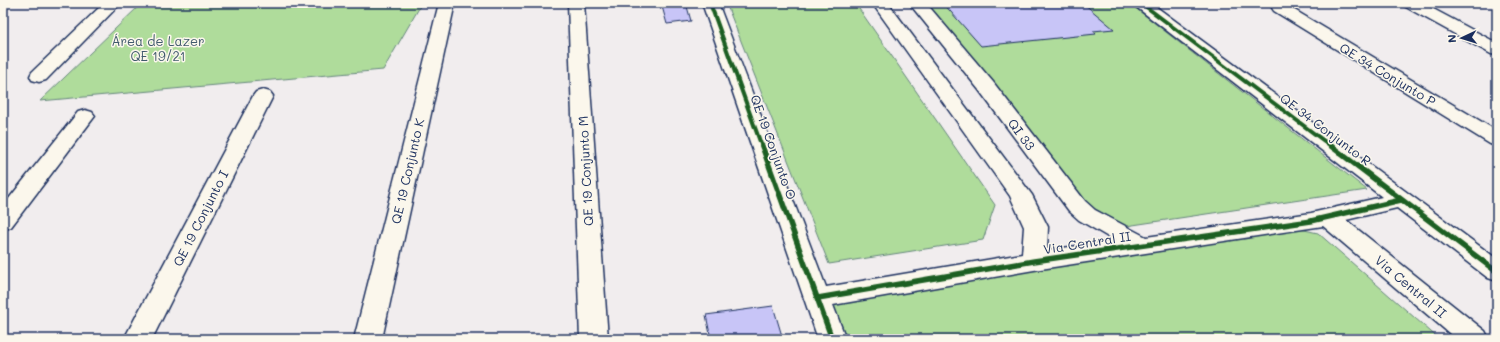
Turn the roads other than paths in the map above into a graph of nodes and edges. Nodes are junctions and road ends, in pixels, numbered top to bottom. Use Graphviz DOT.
graph roads {
  1 [pos="113,3"];
  2 [pos="447,3"];
  3 [pos="576,3"];
  4 [pos="710,3"];
  5 [pos="880,3"];
  6 [pos="917,3"];
  7 [pos="1141,3"];
  8 [pos="1410,3"];
  9 [pos="1280,8"];
  10 [pos="1497,50"];
  11 [pos="39,76"];
  12 [pos="986,86"];
  13 [pos="944,90"];
  14 [pos="263,96"];
  15 [pos="85,116"];
  16 [pos="1497,140"];
  17 [pos="1401,200"];
  18 [pos="1328,218"];
  19 [pos="3,222"];
  20 [pos="1142,245"];
  21 [pos="1034,261"];
  22 [pos="1497,272"];
  23 [pos="818,298"];
  24 [pos="138,339"];
  25 [pos="368,339"];
  26 [pos="594,339"];
  27 [pos="832,339"];
  28 [pos="1475,339"];
  1 -- 11 [label="street"];
  2 -- 25 [label="street, QE 19 Conjunto K"];
  3 -- 26 [label="street, QE 19 Conjunto M"];
  4 -- 23 [label="street, QE 19 Conjunto O"];
  5 -- 13 [label="street"];
  6 -- 12 [label="street, QI 33"];
  7 -- 17 [label="street, QE 34 Conjunto R"];
  8 -- 10 [label="street"];
  9 -- 16 [label="street, QE 34 Conjunto P"];
  12 -- 13 [label="street"];
  12 -- 20 [label="street, QI 33"];
  13 -- 21 [label="street"];
  14 -- 24 [label="street, QE 19 Conjunto I"];
  15 -- 19 [label="street"];
  17 -- 18 [label="street, Via Central II"];
  17 -- 22 [label="street, QE 34 Conjunto R"];
  18 -- 20 [label="street, Via Central II"];
  18 -- 28 [label="street, Via Central II"];
  20 -- 21 [label="street, Via Central II"];
  21 -- 23 [label="street, Via Central II"];
  23 -- 27 [label="street"];
}
